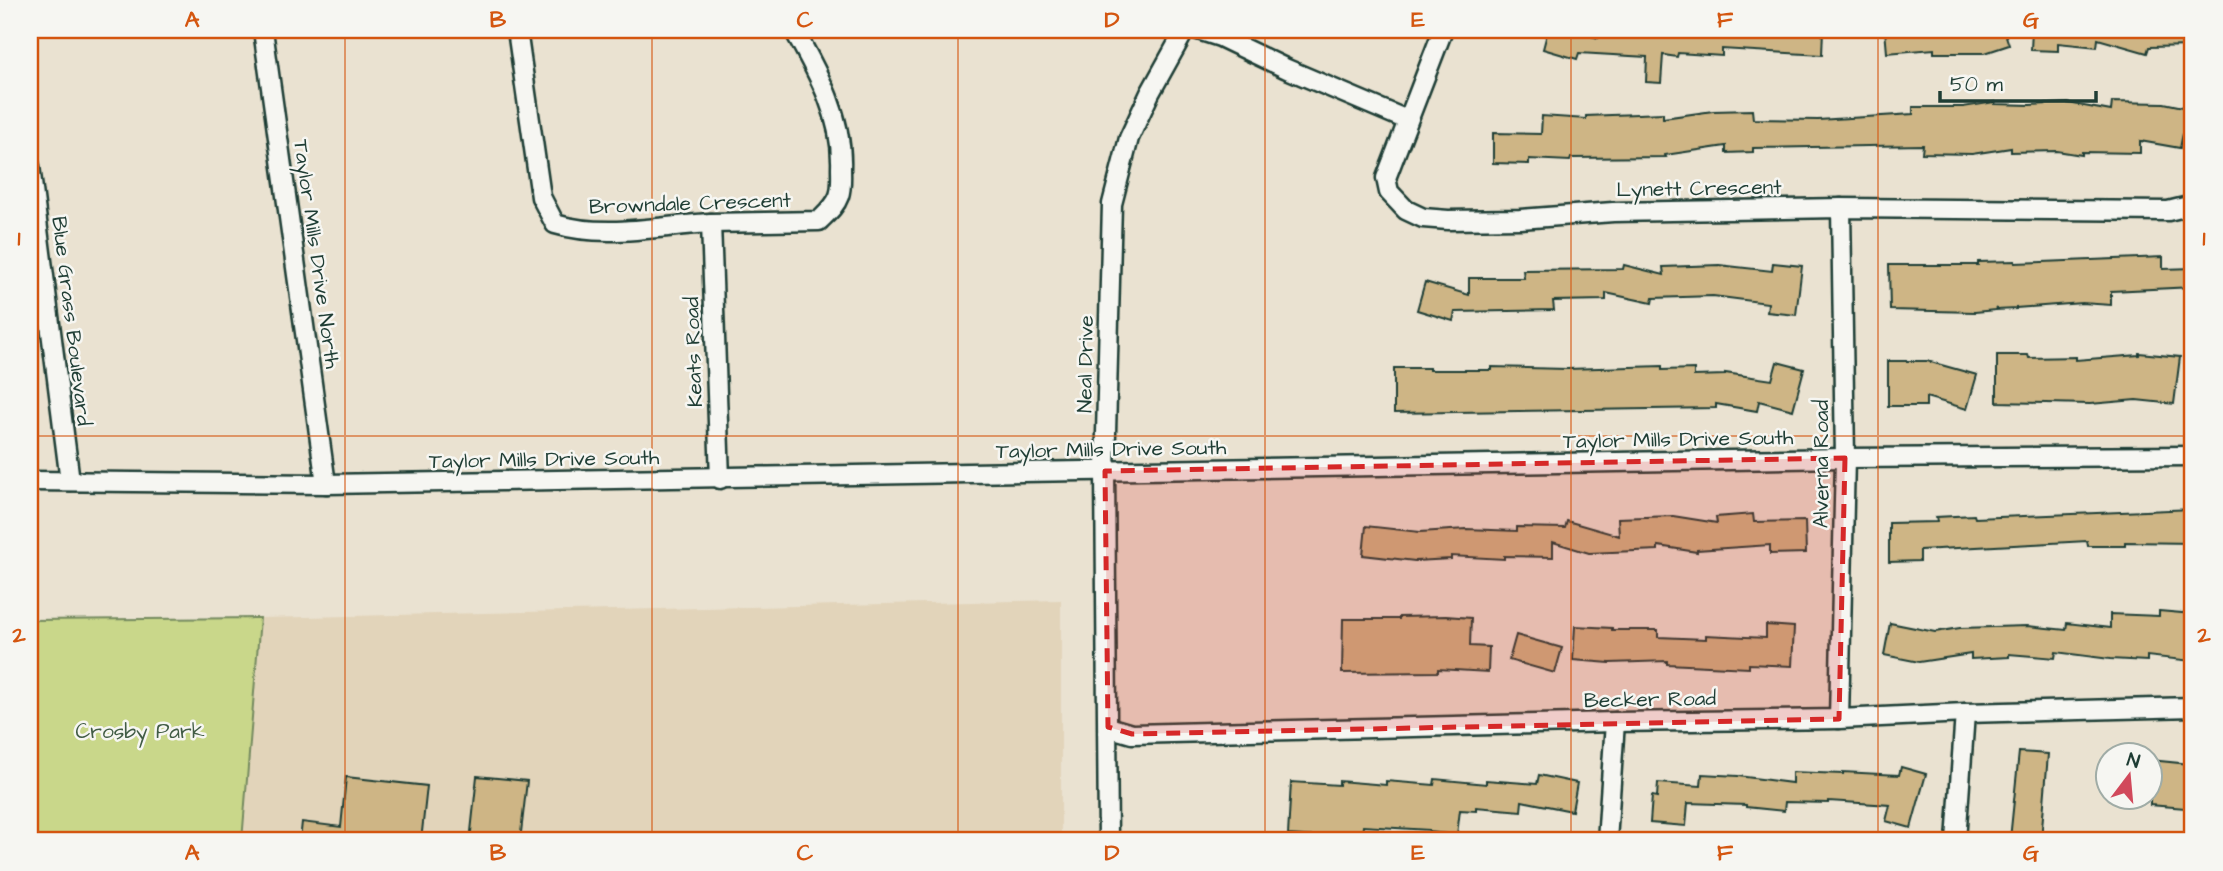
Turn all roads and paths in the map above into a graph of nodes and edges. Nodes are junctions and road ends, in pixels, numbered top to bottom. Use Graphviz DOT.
graph roads {
  1 [pos="263,30"];
  2 [pos="517,30"];
  3 [pos="794,30"];
  4 [pos="1185,30"];
  5 [pos="1198,30"];
  6 [pos="1443,30"];
  7 [pos="1408,120"];
  8 [pos="30,166"];
  9 [pos="2193,205"];
  10 [pos="1841,208"];
  11 [pos="711,223"];
  12 [pos="2193,456"];
  13 [pos="1845,458"];
  14 [pos="1105,471"];
  15 [pos="720,479"];
  16 [pos="30,481"];
  17 [pos="70,481"];
  18 [pos="326,484"];
  19 [pos="2193,707"];
  20 [pos="1965,713"];
  21 [pos="1839,719"];
  22 [pos="1615,722"];
  23 [pos="1108,727"];
  24 [pos="1108,841"];
  25 [pos="1607,841"];
  26 [pos="1956,841"];
  1 -- 18 [label="street, Taylor Mills Drive North"];
  2 -- 11 [label="street, Browndale Crescent"];
  3 -- 11 [label="street, Browndale Crescent"];
  4 -- 14 [label="street, Neal Drive"];
  5 -- 7 [label="street"];
  6 -- 7 [label="street, Lynett Crescent"];
  7 -- 10 [label="street, Lynett Crescent"];
  8 -- 17 [label="street, Blue Grass Boulevard"];
  9 -- 10 [label="street, Lynett Crescent"];
  10 -- 13 [label="street, Alverna Road"];
  11 -- 15 [label="street, Keats Road"];
  12 -- 13 [label="street, Taylor Mills Drive South"];
  13 -- 14 [label="street, Taylor Mills Drive South"];
  13 -- 21 [label="street, Alverna Road"];
  14 -- 15 [label="street, Taylor Mills Drive South"];
  14 -- 23 [label="street, Neal Drive"];
  15 -- 18 [label="street, Taylor Mills Drive South"];
  16 -- 17 [label="street, Taylor Mills Drive South"];
  17 -- 18 [label="street, Taylor Mills Drive South"];
  19 -- 20 [label="street, Becker Road"];
  20 -- 21 [label="street, Becker Road"];
  20 -- 26 [label="street"];
  21 -- 22 [label="street, Becker Road"];
  22 -- 23 [label="street, Becker Road"];
  22 -- 25 [label="street"];
  23 -- 24 [label="street, Neal Drive"];
}
